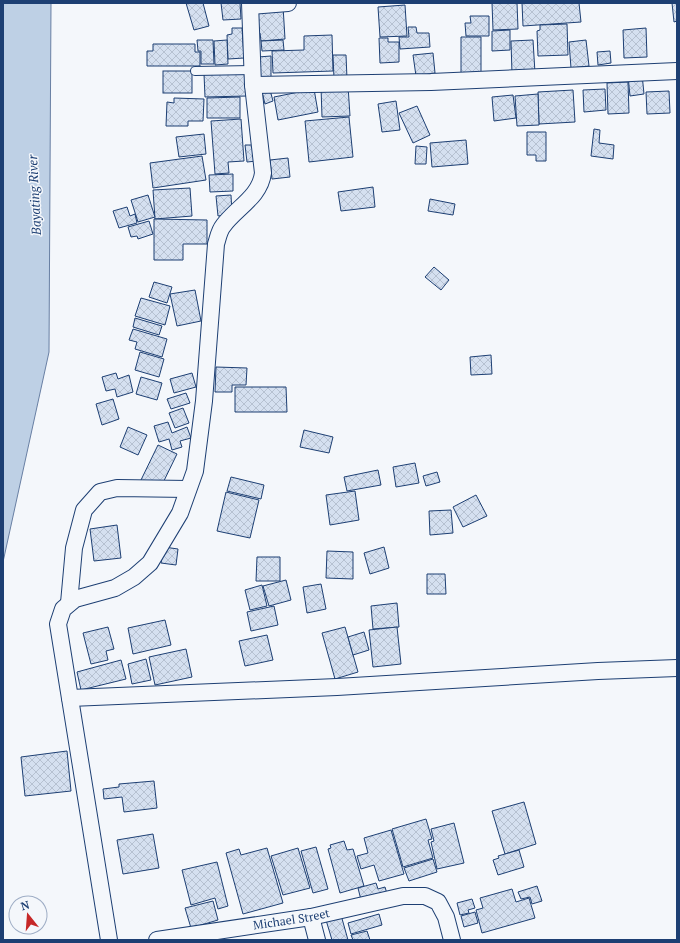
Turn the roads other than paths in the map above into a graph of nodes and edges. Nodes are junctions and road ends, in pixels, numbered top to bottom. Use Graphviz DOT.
graph roads {
  1 [pos="288,3"];
  2 [pos="251,4"];
  3 [pos="196,71"];
  4 [pos="677,71"];
  5 [pos="252,78"];
  6 [pos="188,489"];
  7 [pos="69,603"];
  8 [pos="677,668"];
  9 [pos="70,698"];
  10 [pos="311,916"];
  11 [pos="109,940"];
  12 [pos="163,940"];
  13 [pos="317,940"];
  14 [pos="452,940"];
  1 -- 2 [label="street"];
  2 -- 5 [label="street"];
  3 -- 5 [label="lane"];
  4 -- 5 [label="street"];
  5 -- 6 [label="street"];
  6 -- 7 [label="street"];
  6 -- 7 [label="street"];
  7 -- 9 [label="street"];
  8 -- 9 [label="street"];
  9 -- 11 [label="street"];
  10 -- 12 [label="street, Michael Street"];
  10 -- 13 [label="street"];
  10 -- 14 [label="street, Michael Street"];
}
